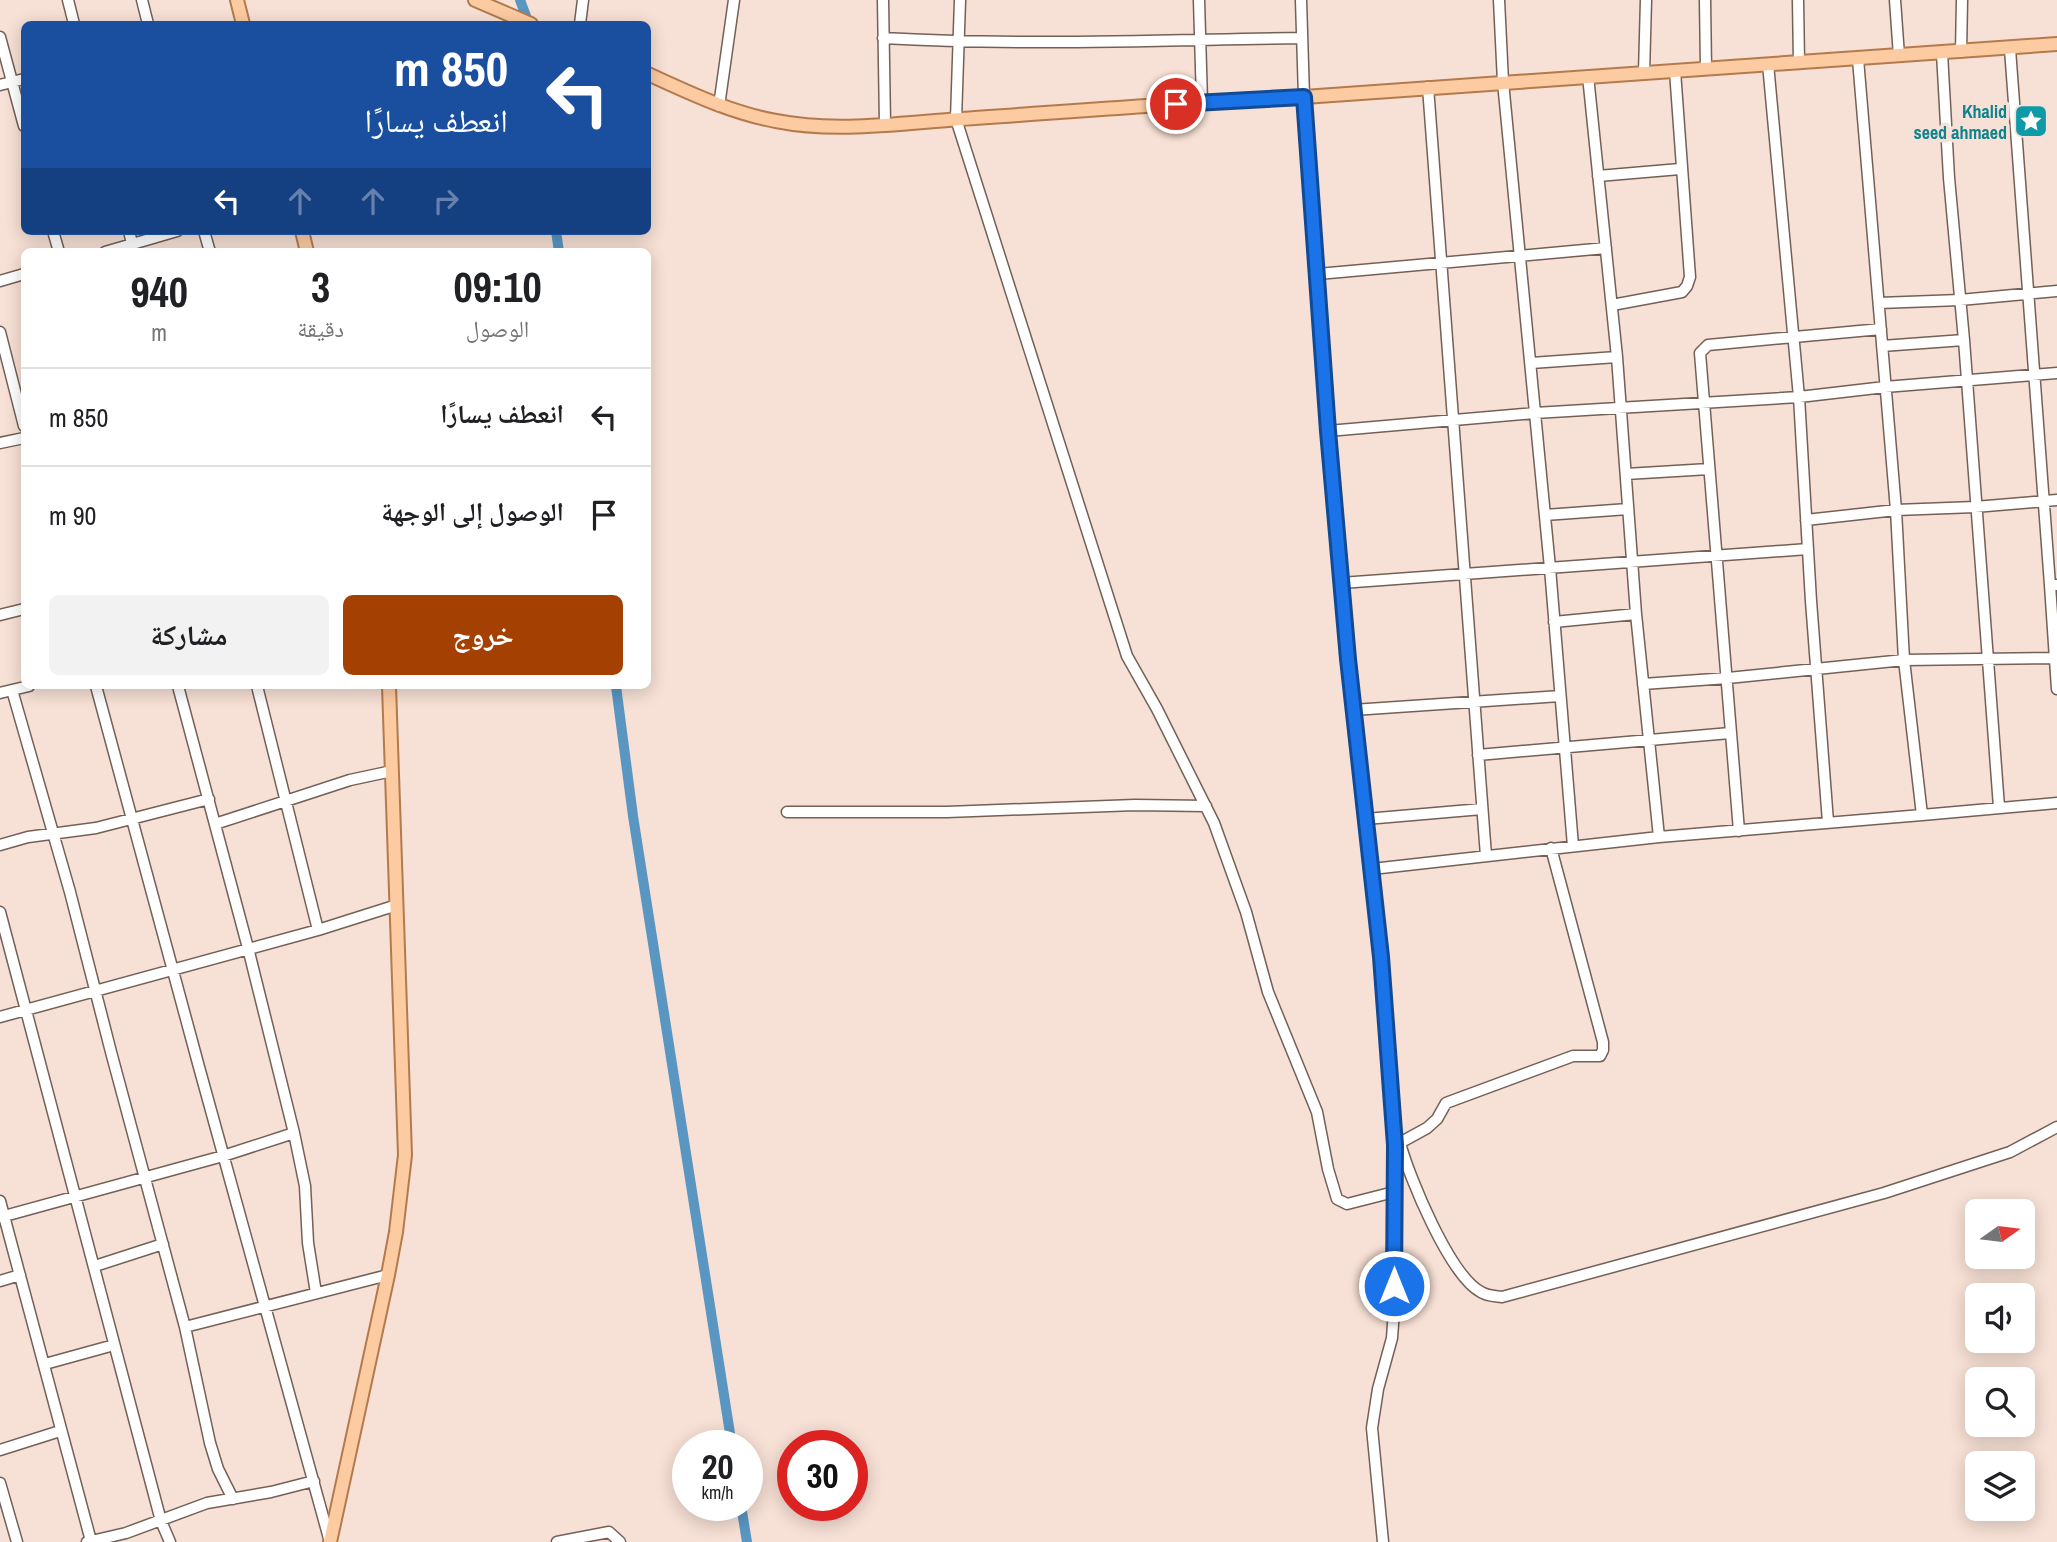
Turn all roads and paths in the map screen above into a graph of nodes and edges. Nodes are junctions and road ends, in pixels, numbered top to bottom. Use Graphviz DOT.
graph roads {
  1 [pos="68,0"];
  2 [pos="142,0"];
  3 [pos="237,0"];
  4 [pos="475,0"];
  5 [pos="583,0"];
  6 [pos="734,0"];
  7 [pos="883,0"];
  8 [pos="960,0"];
  9 [pos="1199,0"];
  10 [pos="1301,0"];
  11 [pos="1499,0"];
  12 [pos="1646,0"];
  13 [pos="1705,0"];
  14 [pos="1798,0"];
  15 [pos="1895,0"];
  16 [pos="1962,0"];
  17 [pos="73,21"];
  18 [pos="147,21"];
  19 [pos="239,21"];
  20 [pos="523,21"];
  21 [pos="580,21"];
  22 [pos="0,37"];
  23 [pos="883,38"];
  24 [pos="1302,38"];
  25 [pos="1199,39"];
  26 [pos="959,42"];
  27 [pos="2057,44"];
  28 [pos="2010,49"];
  29 [pos="1961,52"];
  30 [pos="1942,53"];
  31 [pos="1899,56"];
  32 [pos="1858,59"];
  33 [pos="1799,63"];
  34 [pos="1768,64"];
  35 [pos="1706,69"];
  36 [pos="1675,71"];
  37 [pos="1644,73"];
  38 [pos="651,75"];
  39 [pos="1588,76"];
  40 [pos="21,80"];
  41 [pos="12,82"];
  42 [pos="1503,82"];
  43 [pos="0,85"];
  44 [pos="1428,87"];
  45 [pos="1304,97"];
  46 [pos="1202,102"];
  47 [pos="719,106"];
  48 [pos="21,116"];
  49 [pos="956,119"];
  50 [pos="885,124"];
  51 [pos="1680,169"];
  52 [pos="1598,176"];
  53 [pos="167,235"];
  54 [pos="133,248"];
  55 [pos="1606,248"];
  56 [pos="1520,257"];
  57 [pos="1443,263"];
  58 [pos="1318,274"];
  59 [pos="21,275"];
  60 [pos="0,281"];
  61 [pos="2057,291"];
  62 [pos="2029,294"];
  63 [pos="1960,300"];
  64 [pos="1879,303"];
  65 [pos="1612,305"];
  66 [pos="1881,329"];
  67 [pos="0,332"];
  68 [pos="1793,338"];
  69 [pos="1964,340"];
  70 [pos="1882,346"];
  71 [pos="1617,357"];
  72 [pos="1531,363"];
  73 [pos="2057,373"];
  74 [pos="2035,376"];
  75 [pos="1967,382"];
  76 [pos="1885,387"];
  77 [pos="1799,397"];
  78 [pos="1704,402"];
  79 [pos="1621,408"];
  80 [pos="21,414"];
  81 [pos="1535,414"];
  82 [pos="1452,419"];
  83 [pos="1328,431"];
  84 [pos="21,439"];
  85 [pos="0,443"];
  86 [pos="1709,469"];
  87 [pos="1626,474"];
  88 [pos="2057,500"];
  89 [pos="2042,501"];
  90 [pos="1975,507"];
  91 [pos="1628,509"];
  92 [pos="1896,510"];
  93 [pos="1545,515"];
  94 [pos="1806,520"];
  95 [pos="1808,549"];
  96 [pos="1716,555"];
  97 [pos="1631,560"];
  98 [pos="1550,568"];
  99 [pos="1465,574"];
  100 [pos="1341,583"];
  101 [pos="2053,585"];
  102 [pos="21,609"];
  103 [pos="1636,614"];
  104 [pos="0,615"];
  105 [pos="1555,622"];
  106 [pos="1987,657"];
  107 [pos="2053,658"];
  108 [pos="1905,660"];
  109 [pos="1816,668"];
  110 [pos="1728,678"];
  111 [pos="1643,684"];
  112 [pos="21,688"];
  113 [pos="97,689"];
  114 [pos="179,689"];
  115 [pos="258,689"];
  116 [pos="389,689"];
  117 [pos="2057,689"];
  118 [pos="12,690"];
  119 [pos="0,693"];
  120 [pos="1560,695"];
  121 [pos="1473,702"];
  122 [pos="1353,710"];
  123 [pos="1730,733"];
  124 [pos="1648,740"];
  125 [pos="1564,747"];
  126 [pos="1478,755"];
  127 [pos="392,771"];
  128 [pos="209,799"];
  129 [pos="286,800"];
  130 [pos="2057,803"];
  131 [pos="1206,806"];
  132 [pos="1999,807"];
  133 [pos="1482,809"];
  134 [pos="787,812"];
  135 [pos="1922,815"];
  136 [pos="132,818"];
  137 [pos="1366,819"];
  138 [pos="1828,822"];
  139 [pos="215,824"];
  140 [pos="1739,831"];
  141 [pos="52,835"];
  142 [pos="1659,837"];
  143 [pos="0,845"];
  144 [pos="1573,846"];
  145 [pos="1551,848"];
  146 [pos="1486,856"];
  147 [pos="1372,869"];
  148 [pos="397,905"];
  149 [pos="0,912"];
  150 [pos="318,930"];
  151 [pos="248,948"];
  152 [pos="172,970"];
  153 [pos="96,989"];
  154 [pos="25,1010"];
  155 [pos="0,1017"];
  156 [pos="2057,1127"];
  157 [pos="294,1133"];
  158 [pos="1398,1144"];
  159 [pos="223,1156"];
  160 [pos="145,1176"];
  161 [pos="1394,1192"];
  162 [pos="75,1195"];
  163 [pos="0,1200"];
  164 [pos="2,1216"];
  165 [pos="163,1244"];
  166 [pos="95,1266"];
  167 [pos="20,1275"];
  168 [pos="388,1276"];
  169 [pos="0,1281"];
  170 [pos="316,1293"];
  171 [pos="265,1306"];
  172 [pos="185,1327"];
  173 [pos="114,1345"];
  174 [pos="45,1364"];
  175 [pos="60,1431"];
  176 [pos="0,1450"];
  177 [pos="314,1481"];
  178 [pos="0,1483"];
  179 [pos="233,1499"];
  180 [pos="161,1521"];
  181 [pos="89,1541"];
  182 [pos="17,1542"];
  183 [pos="170,1542"];
  184 [pos="330,1542"];
  185 [pos="557,1542"];
  186 [pos="620,1542"];
  187 [pos="1383,1542"];
  1 -- 17 [label="street"];
  2 -- 18 [label="street"];
  3 -- 19 [label="main road"];
  4 -- 20 [label="main road"];
  5 -- 21 [label="street"];
  6 -- 47 [label="street"];
  7 -- 23 [label="street"];
  8 -- 26 [label="street"];
  9 -- 25 [label="street"];
  10 -- 24 [label="street"];
  11 -- 42 [label="street"];
  12 -- 37 [label="street"];
  13 -- 35 [label="street"];
  14 -- 33 [label="street"];
  15 -- 31 [label="street"];
  16 -- 29 [label="street"];
  22 -- 41 [label="street"];
  23 -- 26 [label="street"];
  23 -- 50 [label="street"];
  24 -- 25 [label="street"];
  24 -- 45 [label="street"];
  25 -- 26 [label="street"];
  25 -- 46 [label="street"];
  26 -- 49 [label="street"];
  27 -- 28 [label="main road"];
  28 -- 29 [label="main road"];
  28 -- 62 [label="street"];
  29 -- 30 [label="main road"];
  30 -- 31 [label="main road"];
  30 -- 63 [label="street"];
  31 -- 32 [label="main road"];
  32 -- 33 [label="main road"];
  32 -- 64 [label="street"];
  33 -- 34 [label="main road"];
  34 -- 35 [label="main road"];
  34 -- 68 [label="street"];
  35 -- 36 [label="main road"];
  36 -- 37 [label="main road"];
  36 -- 51 [label="street"];
  37 -- 39 [label="main road"];
  38 -- 47 [label="main road"];
  39 -- 42 [label="main road"];
  39 -- 52 [label="street"];
  40 -- 41 [label="street"];
  41 -- 43 [label="street"];
  41 -- 48 [label="street"];
  42 -- 44 [label="main road"];
  42 -- 56 [label="street"];
  44 -- 45 [label="main road"];
  44 -- 57 [label="street"];
  45 -- 46 [label="main road"];
  45 -- 58 [label="street"];
  46 -- 49 [label="main road"];
  47 -- 50 [label="main road"];
  49 -- 50 [label="main road"];
  49 -- 131 [label="street"];
  51 -- 52 [label="street"];
  51 -- 65 [label="street"];
  52 -- 55 [label="street"];
  53 -- 54 [label="street"];
  55 -- 56 [label="street"];
  55 -- 65 [label="street"];
  56 -- 57 [label="street"];
  56 -- 72 [label="street"];
  57 -- 58 [label="street"];
  57 -- 82 [label="street"];
  58 -- 83 [label="street"];
  59 -- 60 [label="street"];
  61 -- 62 [label="street"];
  62 -- 63 [label="street"];
  62 -- 74 [label="street"];
  63 -- 64 [label="street"];
  63 -- 69 [label="street"];
  64 -- 66 [label="street"];
  65 -- 71 [label="street"];
  66 -- 68 [label="street"];
  66 -- 70 [label="street"];
  67 -- 80 [label="street"];
  68 -- 77 [label="street"];
  68 -- 78 [label="street"];
  69 -- 70 [label="street"];
  69 -- 75 [label="street"];
  70 -- 76 [label="street"];
  71 -- 72 [label="street"];
  71 -- 79 [label="street"];
  72 -- 81 [label="street"];
  73 -- 74 [label="street"];
  74 -- 75 [label="street"];
  74 -- 89 [label="street"];
  75 -- 76 [label="street"];
  75 -- 90 [label="street"];
  76 -- 77 [label="street"];
  76 -- 92 [label="street"];
  77 -- 78 [label="street"];
  77 -- 94 [label="street"];
  78 -- 79 [label="street"];
  78 -- 86 [label="street"];
  79 -- 81 [label="street"];
  79 -- 87 [label="street"];
  81 -- 82 [label="street"];
  81 -- 93 [label="street"];
  82 -- 83 [label="street"];
  82 -- 99 [label="street"];
  83 -- 100 [label="street"];
  84 -- 85 [label="street"];
  86 -- 87 [label="street"];
  86 -- 96 [label="street"];
  87 -- 91 [label="street"];
  88 -- 89 [label="street"];
  89 -- 90 [label="street"];
  89 -- 101 [label="street"];
  90 -- 92 [label="street"];
  90 -- 106 [label="street"];
  91 -- 93 [label="street"];
  91 -- 97 [label="street"];
  92 -- 94 [label="street"];
  92 -- 108 [label="street"];
  93 -- 98 [label="street"];
  94 -- 95 [label="street"];
  95 -- 96 [label="street"];
  95 -- 109 [label="street"];
  96 -- 97 [label="street"];
  96 -- 110 [label="street"];
  97 -- 98 [label="street"];
  97 -- 103 [label="street"];
  98 -- 99 [label="street"];
  98 -- 105 [label="street"];
  99 -- 100 [label="street"];
  99 -- 121 [label="street"];
  100 -- 122 [label="street"];
  101 -- 107 [label="street"];
  102 -- 104 [label="street"];
  103 -- 105 [label="street"];
  103 -- 111 [label="street"];
  105 -- 120 [label="street"];
  106 -- 107 [label="street"];
  106 -- 108 [label="street"];
  106 -- 132 [label="street"];
  107 -- 117 [label="street"];
  108 -- 109 [label="street"];
  108 -- 135 [label="street"];
  109 -- 110 [label="street"];
  109 -- 138 [label="street"];
  110 -- 111 [label="street"];
  110 -- 123 [label="street"];
  111 -- 124 [label="street"];
  112 -- 118 [label="street"];
  113 -- 136 [label="street"];
  114 -- 128 [label="street"];
  115 -- 129 [label="street"];
  116 -- 127 [label="main road"];
  118 -- 119 [label="street"];
  118 -- 141 [label="street"];
  120 -- 121 [label="street"];
  120 -- 125 [label="street"];
  121 -- 122 [label="street"];
  121 -- 126 [label="street"];
  122 -- 137 [label="street"];
  123 -- 124 [label="street"];
  123 -- 140 [label="street"];
  124 -- 125 [label="street"];
  124 -- 142 [label="street"];
  125 -- 126 [label="street"];
  125 -- 144 [label="street"];
  126 -- 133 [label="street"];
  127 -- 129 [label="street"];
  127 -- 148 [label="main road"];
  128 -- 136 [label="street"];
  128 -- 139 [label="street"];
  129 -- 139 [label="street"];
  129 -- 150 [label="street"];
  130 -- 132 [label="street"];
  131 -- 134 [label="street"];
  131 -- 161 [label="street"];
  132 -- 135 [label="street"];
  133 -- 137 [label="street"];
  133 -- 146 [label="street"];
  135 -- 138 [label="street"];
  136 -- 141 [label="street"];
  136 -- 152 [label="street"];
  137 -- 147 [label="street"];
  138 -- 140 [label="street"];
  139 -- 151 [label="street"];
  140 -- 142 [label="street"];
  141 -- 143 [label="street"];
  141 -- 153 [label="street"];
  142 -- 144 [label="street"];
  144 -- 145 [label="street"];
  145 -- 146 [label="street"];
  145 -- 158 [label="street"];
  146 -- 147 [label="street"];
  147 -- 158 [label="street"];
  148 -- 150 [label="street"];
  148 -- 168 [label="main road"];
  149 -- 154 [label="street"];
  150 -- 151 [label="street"];
  151 -- 152 [label="street"];
  151 -- 157 [label="street"];
  152 -- 153 [label="street"];
  152 -- 159 [label="street"];
  153 -- 154 [label="street"];
  153 -- 160 [label="street"];
  154 -- 155 [label="street"];
  154 -- 162 [label="street"];
  156 -- 158 [label="street"];
  157 -- 159 [label="street"];
  157 -- 170 [label="street"];
  158 -- 161 [label="street"];
  159 -- 160 [label="street"];
  159 -- 171 [label="street"];
  160 -- 162 [label="street"];
  160 -- 165 [label="street"];
  161 -- 187 [label="street"];
  162 -- 164 [label="street"];
  162 -- 166 [label="street"];
  163 -- 164 [label="street"];
  164 -- 167 [label="street"];
  165 -- 166 [label="street"];
  165 -- 172 [label="street"];
  166 -- 173 [label="street"];
  167 -- 169 [label="street"];
  167 -- 174 [label="street"];
  168 -- 170 [label="street"];
  168 -- 184 [label="main road"];
  170 -- 171 [label="street"];
  171 -- 172 [label="street"];
  171 -- 177 [label="street"];
  172 -- 179 [label="street"];
  173 -- 174 [label="street"];
  173 -- 180 [label="street"];
  174 -- 175 [label="street"];
  175 -- 176 [label="street"];
  175 -- 181 [label="street"];
  177 -- 179 [label="street"];
  177 -- 184 [label="street"];
  178 -- 182 [label="street"];
  179 -- 180 [label="street"];
  180 -- 181 [label="street"];
  180 -- 183 [label="street"];
  185 -- 186 [label="street"];
}
